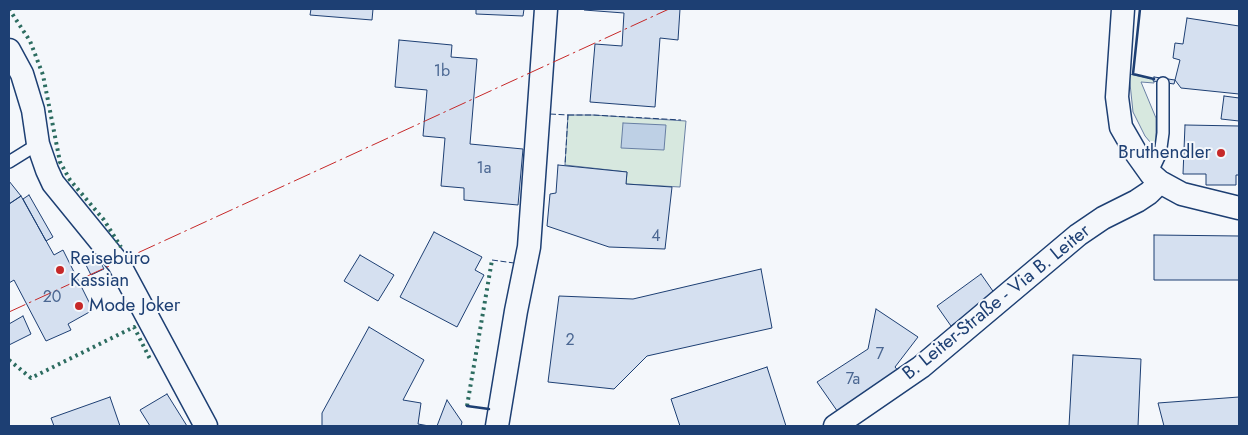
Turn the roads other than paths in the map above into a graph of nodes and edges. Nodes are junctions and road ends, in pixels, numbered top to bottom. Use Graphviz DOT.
graph roads {
  1 [pos="546,9"];
  2 [pos="1123,9"];
  3 [pos="9,50"];
  4 [pos="1163,83"];
  5 [pos="38,144"];
  6 [pos="9,162"];
  7 [pos="1155,178"];
  8 [pos="1239,208"];
  9 [pos="206,426"];
  10 [pos="497,426"];
  11 [pos="835,426"];
  1 -- 10 [label="street"];
  2 -- 7 [label="street"];
  3 -- 5 [label="street"];
  4 -- 7 [label="lane"];
  5 -- 6 [label="lane"];
  5 -- 9 [label="street"];
  7 -- 8 [label="street"];
  7 -- 11 [label="street, B. Leiter-Straße - Via B. Leiter"];
}
